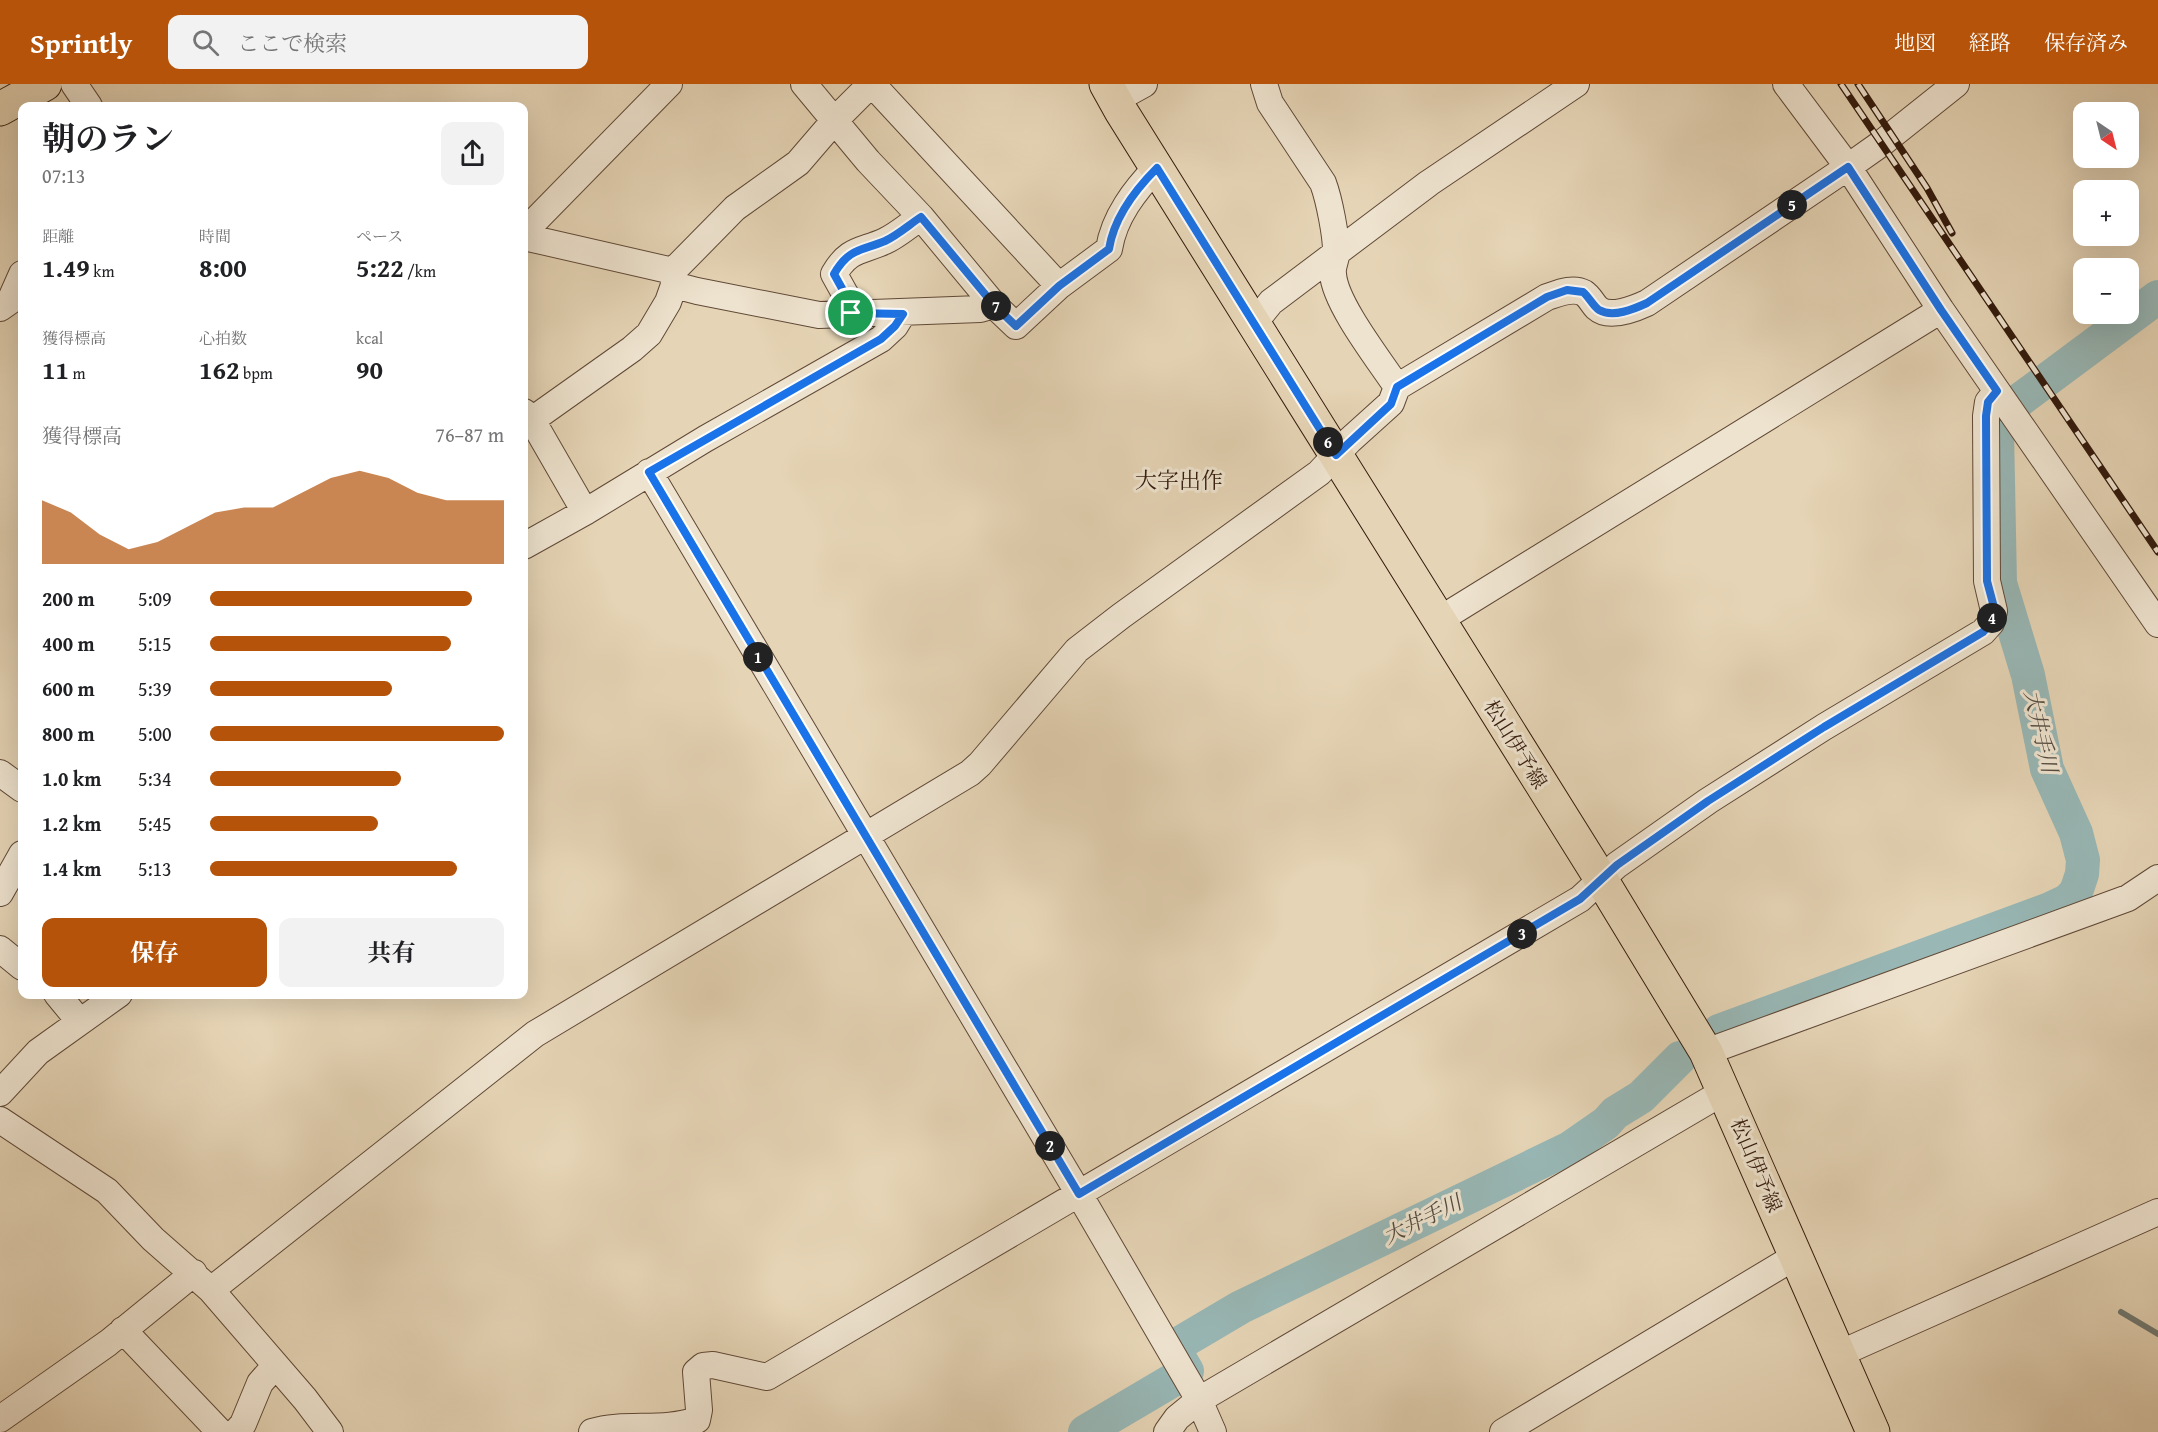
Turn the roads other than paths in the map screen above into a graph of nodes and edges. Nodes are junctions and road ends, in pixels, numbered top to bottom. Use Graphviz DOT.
graph roads {
  1 [pos="45,84"];
  2 [pos="74,84"];
  3 [pos="669,84"];
  4 [pos="804,84"];
  5 [pos="872,84"];
  6 [pos="1143,84"];
  7 [pos="1264,84"];
  8 [pos="1576,84"];
  9 [pos="1786,84"];
  10 [pos="1953,85"];
  11 [pos="1110,92"];
  12 [pos="86,102"];
  13 [pos="0,109"];
  14 [pos="835,120"];
  15 [pos="1848,167"];
  16 [pos="1157,168"];
  17 [pos="921,217"];
  18 [pos="528,228"];
  19 [pos="528,238"];
  20 [pos="1336,254"];
  21 [pos="673,278"];
  22 [pos="18,283"];
  23 [pos="1059,286"];
  24 [pos="994,305"];
  25 [pos="0,308"];
  26 [pos="1941,310"];
  27 [pos="851,313"];
  28 [pos="903,314"];
  29 [pos="1254,323"];
  30 [pos="1397,387"];
  31 [pos="2005,402"];
  32 [pos="528,416"];
  33 [pos="1336,455"];
  34 [pos="649,472"];
  35 [pos="585,512"];
  36 [pos="528,544"];
  37 [pos="1439,620"];
  38 [pos="2158,624"];
  39 [pos="0,773"];
  40 [pos="18,786"];
  41 [pos="865,837"];
  42 [pos="18,861"];
  43 [pos="2158,878"];
  44 [pos="1601,879"];
  45 [pos="0,893"];
  46 [pos="0,949"];
  47 [pos="18,964"];
  48 [pos="61,999"];
  49 [pos="112,999"];
  50 [pos="80,1022"];
  51 [pos="1706,1052"];
  52 [pos="1725,1091"];
  53 [pos="0,1093"];
  54 [pos="0,1120"];
  55 [pos="1079,1194"];
  56 [pos="2158,1212"];
  57 [pos="1796,1256"];
  58 [pos="203,1282"];
  59 [pos="123,1330"];
  60 [pos="1839,1354"];
  61 [pos="275,1366"];
  62 [pos="1199,1400"];
  63 [pos="0,1419"];
  64 [pos="707,1426"];
  65 [pos="220,1432"];
  66 [pos="236,1432"];
  67 [pos="330,1432"];
  68 [pos="592,1432"];
  69 [pos="1167,1432"];
  70 [pos="1213,1432"];
  71 [pos="1503,1432"];
  72 [pos="1873,1432"];
  1 -- 13 [label="main road"];
  2 -- 12 [label="street"];
  3 -- 18 [label="street"];
  4 -- 14 [label="street"];
  5 -- 14 [label="street"];
  5 -- 23 [label="street"];
  6 -- 11 [label="street"];
  7 -- 20 [label="street"];
  8 -- 20 [label="street"];
  9 -- 15 [label="street"];
  10 -- 15 [label="street"];
  11 -- 16 [label="main road, 松山伊予線"];
  14 -- 17 [label="street"];
  14 -- 21 [label="street"];
  15 -- 26 [label="street"];
  15 -- 30 [label="street"];
  16 -- 23 [label="street"];
  16 -- 29 [label="main road, 松山伊予線"];
  17 -- 24 [label="street"];
  17 -- 27 [label="street"];
  19 -- 21 [label="street"];
  20 -- 29 [label="street"];
  20 -- 30 [label="street"];
  21 -- 27 [label="street"];
  21 -- 32 [label="street"];
  22 -- 25 [label="street"];
  23 -- 24 [label="street"];
  24 -- 28 [label="street"];
  26 -- 31 [label="street"];
  26 -- 37 [label="street"];
  27 -- 28 [label="street"];
  28 -- 34 [label="street"];
  29 -- 33 [label="main road, 松山伊予線"];
  30 -- 33 [label="street"];
  31 -- 38 [label="street"];
  31 -- 44 [label="street"];
  32 -- 35 [label="street"];
  33 -- 37 [label="main road, 松山伊予線"];
  33 -- 41 [label="street"];
  34 -- 35 [label="street"];
  34 -- 41 [label="street"];
  35 -- 36 [label="street"];
  37 -- 44 [label="main road, 松山伊予線"];
  39 -- 40 [label="street"];
  41 -- 55 [label="street"];
  41 -- 58 [label="street"];
  42 -- 45 [label="street"];
  43 -- 51 [label="street"];
  44 -- 51 [label="main road, 松山伊予線"];
  44 -- 55 [label="street"];
  46 -- 47 [label="street"];
  48 -- 50 [label="street"];
  49 -- 50 [label="street"];
  50 -- 53 [label="street"];
  51 -- 52 [label="main road, 松山伊予線"];
  52 -- 57 [label="main road, 松山伊予線"];
  52 -- 62 [label="street"];
  54 -- 58 [label="street"];
  55 -- 62 [label="street"];
  55 -- 64 [label="street"];
  56 -- 60 [label="street"];
  57 -- 60 [label="main road, 松山伊予線"];
  57 -- 71 [label="street"];
  58 -- 59 [label="street"];
  58 -- 61 [label="street"];
  59 -- 63 [label="street"];
  59 -- 65 [label="street"];
  60 -- 72 [label="main road, 松山伊予線"];
  61 -- 66 [label="street"];
  61 -- 67 [label="street"];
  62 -- 69 [label="street"];
  62 -- 70 [label="street"];
  64 -- 68 [label="street"];
}
